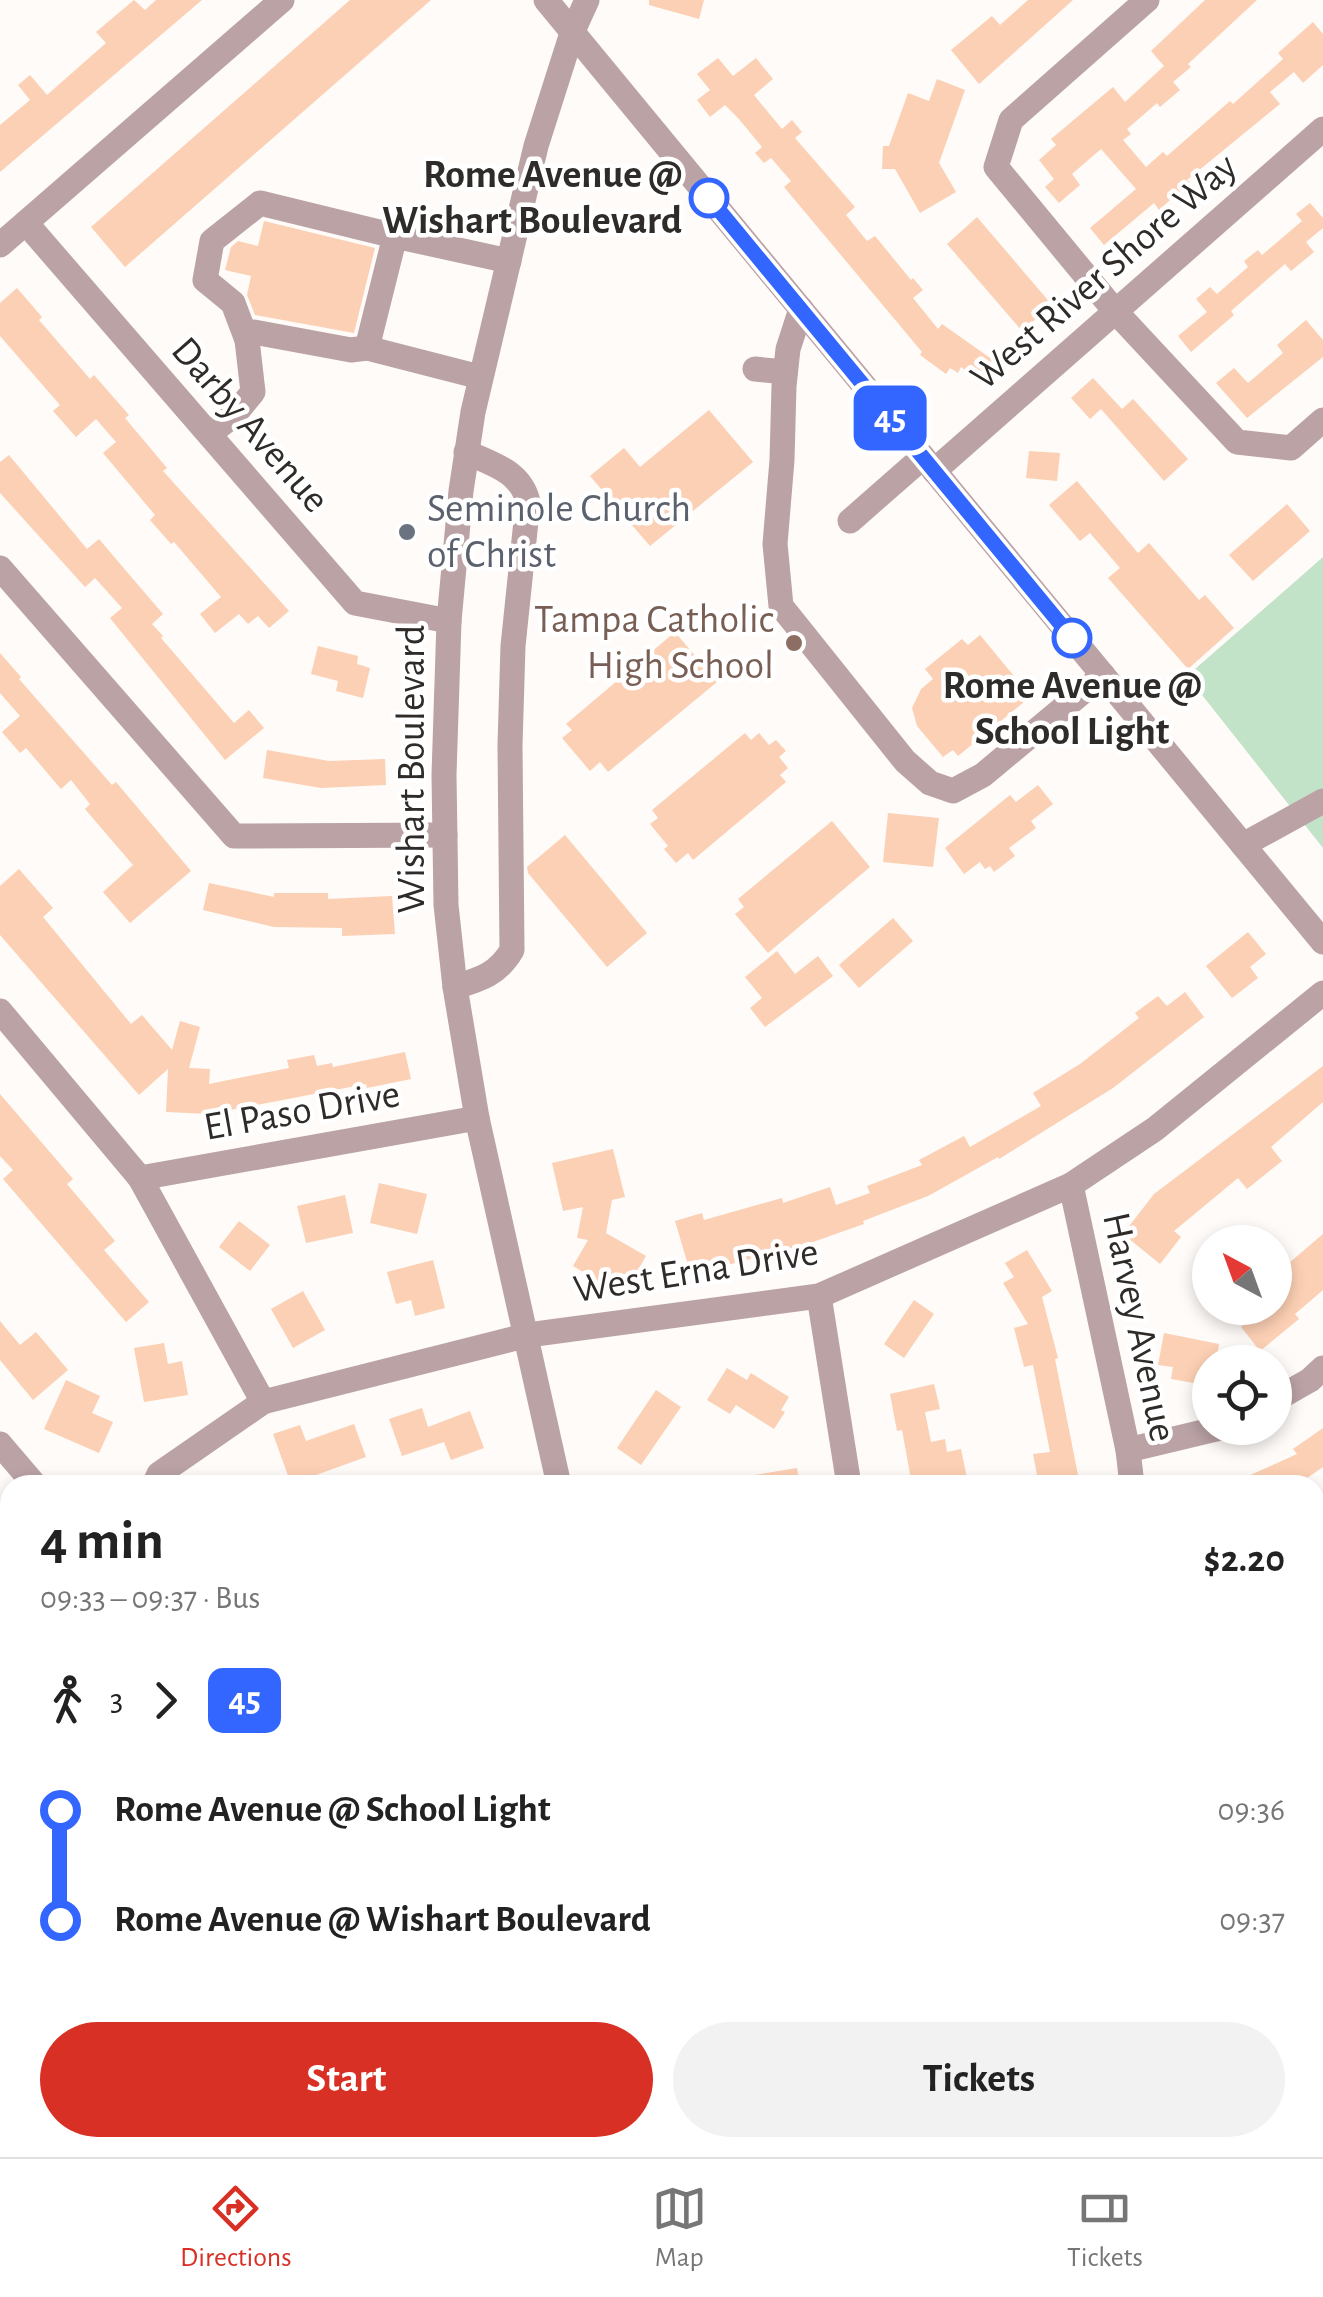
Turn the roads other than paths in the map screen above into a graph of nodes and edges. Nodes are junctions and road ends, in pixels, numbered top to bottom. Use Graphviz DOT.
graph roads {
  1 [pos="282,0"];
  2 [pos="546,0"];
  3 [pos="587,0"];
  4 [pos="1147,0"];
  5 [pos="572,33"];
  6 [pos="1323,129"];
  7 [pos="26,222"];
  8 [pos="395,236"];
  9 [pos="0,246"];
  10 [pos="508,261"];
  11 [pos="801,309"];
  12 [pos="1115,312"];
  13 [pos="247,340"];
  14 [pos="366,348"];
  15 [pos="755,369"];
  16 [pos="785,372"];
  17 [pos="480,376"];
  18 [pos="1323,420"];
  19 [pos="209,434"];
  20 [pos="466,452"];
  21 [pos="928,464"];
  22 [pos="850,521"];
  23 [pos="0,568"];
  24 [pos="449,622"];
  25 [pos="1103,675"];
  26 [pos="1323,800"];
  27 [pos="445,835"];
  28 [pos="1243,845"];
  29 [pos="1323,942"];
  30 [pos="454,987"];
  31 [pos="1323,994"];
  32 [pos="5,1029"];
  33 [pos="477,1118"];
  34 [pos="140,1178"];
  35 [pos="1071,1184"];
  36 [pos="820,1296"];
  37 [pos="528,1335"];
  38 [pos="1323,1368"];
  39 [pos="1292,1390"];
  40 [pos="263,1402"];
  41 [pos="1192,1435"];
  42 [pos="0,1444"];
  43 [pos="1128,1450"];
  44 [pos="26,1475"];
  45 [pos="159,1475"];
  46 [pos="558,1475"];
  47 [pos="847,1475"];
  48 [pos="1131,1475"];
  1 -- 7 [label="street"];
  2 -- 5 [label="street"];
  3 -- 5 [label="street, Wishart Boulevard"];
  4 -- 12 [label="street"];
  5 -- 10 [label="street, Wishart Boulevard"];
  5 -- 11 [label="street"];
  6 -- 12 [label="street, West River Shore Way"];
  7 -- 9 [label="street"];
  7 -- 19 [label="street, Darby Avenue"];
  8 -- 10 [label="street"];
  8 -- 13 [label="street"];
  8 -- 14 [label="street"];
  10 -- 17 [label="street, Wishart Boulevard"];
  11 -- 16 [label="street"];
  11 -- 21 [label="street"];
  12 -- 18 [label="street"];
  12 -- 21 [label="street, West River Shore Way"];
  13 -- 14 [label="street"];
  13 -- 19 [label="street"];
  14 -- 17 [label="street"];
  15 -- 16 [label="street"];
  16 -- 25 [label="street"];
  17 -- 20 [label="street, Wishart Boulevard"];
  19 -- 24 [label="street, Darby Avenue"];
  20 -- 24 [label="street, Wishart Boulevard"];
  20 -- 30 [label="street"];
  21 -- 22 [label="street, West River Shore Way"];
  21 -- 25 [label="street"];
  23 -- 27 [label="street"];
  24 -- 27 [label="street, Wishart Boulevard"];
  25 -- 28 [label="street"];
  26 -- 28 [label="street"];
  27 -- 30 [label="street, Wishart Boulevard"];
  28 -- 29 [label="street"];
  30 -- 33 [label="street, Wishart Boulevard"];
  31 -- 35 [label="street, West Erna Drive"];
  32 -- 34 [label="street"];
  33 -- 34 [label="street, El Paso Drive"];
  33 -- 37 [label="street, Wishart Boulevard"];
  34 -- 40 [label="street"];
  35 -- 36 [label="street, West Erna Drive"];
  35 -- 43 [label="street, Harvey Avenue"];
  36 -- 37 [label="street, West Erna Drive"];
  36 -- 47 [label="street"];
  37 -- 40 [label="street, West Erna Drive"];
  37 -- 46 [label="street, Wishart Boulevard"];
  38 -- 39 [label="street"];
  40 -- 45 [label="street, West Erna Drive"];
  41 -- 43 [label="street"];
  42 -- 44 [label="street"];
  43 -- 48 [label="street, Harvey Avenue"];
}
